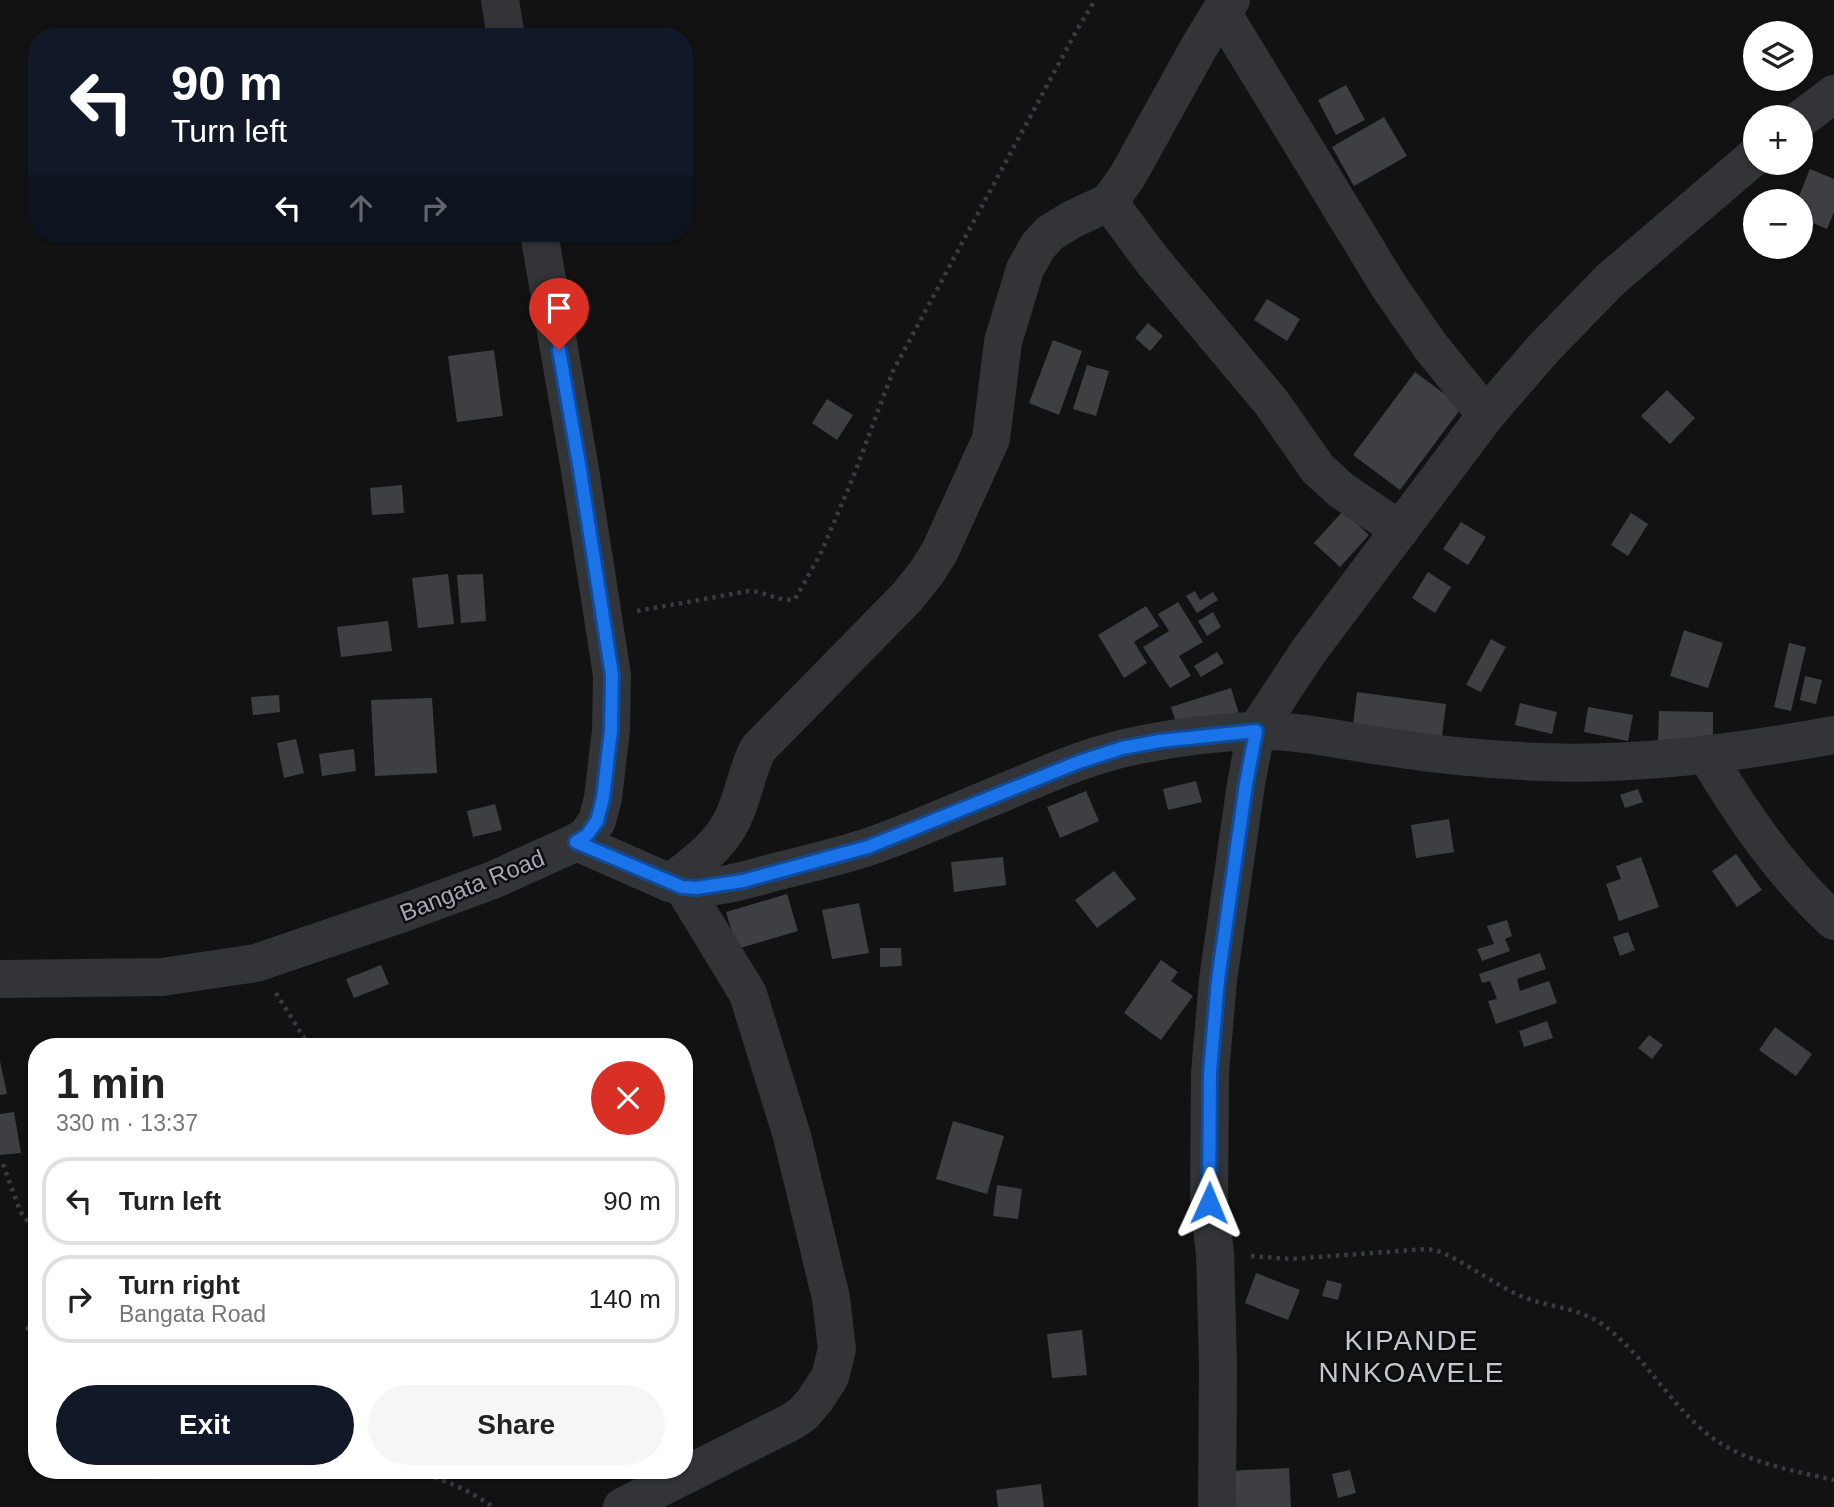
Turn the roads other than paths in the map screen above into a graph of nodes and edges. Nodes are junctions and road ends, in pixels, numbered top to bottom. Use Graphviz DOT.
graph roads {
  1 [pos="500,0"];
  2 [pos="1226,5"];
  3 [pos="505,28"];
  4 [pos="1834,94"];
  5 [pos="1813,110"];
  6 [pos="1743,166"];
  7 [pos="1109,202"];
  8 [pos="541,242"];
  9 [pos="1486,415"];
  10 [pos="1400,530"];
  11 [pos="1256,731"];
  12 [pos="1834,735"];
  13 [pos="1706,754"];
  14 [pos="576,842"];
  15 [pos="676,885"];
  16 [pos="1834,921"];
  17 [pos="0,979"];
  18 [pos="693,1471"];
  19 [pos="678,1479"];
  20 [pos="622,1507"];
  21 [pos="1217,1507"];
  1 -- 3 [label="street"];
  2 -- 7 [label="street"];
  2 -- 9 [label="street"];
  4 -- 5 [label="street"];
  6 -- 9 [label="street"];
  7 -- 10 [label="street"];
  7 -- 15 [label="street"];
  8 -- 14 [label="street, Bangata Road"];
  9 -- 10 [label="street"];
  10 -- 11 [label="street"];
  11 -- 13 [label="street"];
  11 -- 15 [label="street"];
  11 -- 21 [label="street"];
  12 -- 13 [label="street"];
  13 -- 16 [label="street"];
  14 -- 15 [label="street"];
  14 -- 17 [label="street, Bangata Road"];
  15 -- 18 [label="street"];
  19 -- 20 [label="street"];
}
